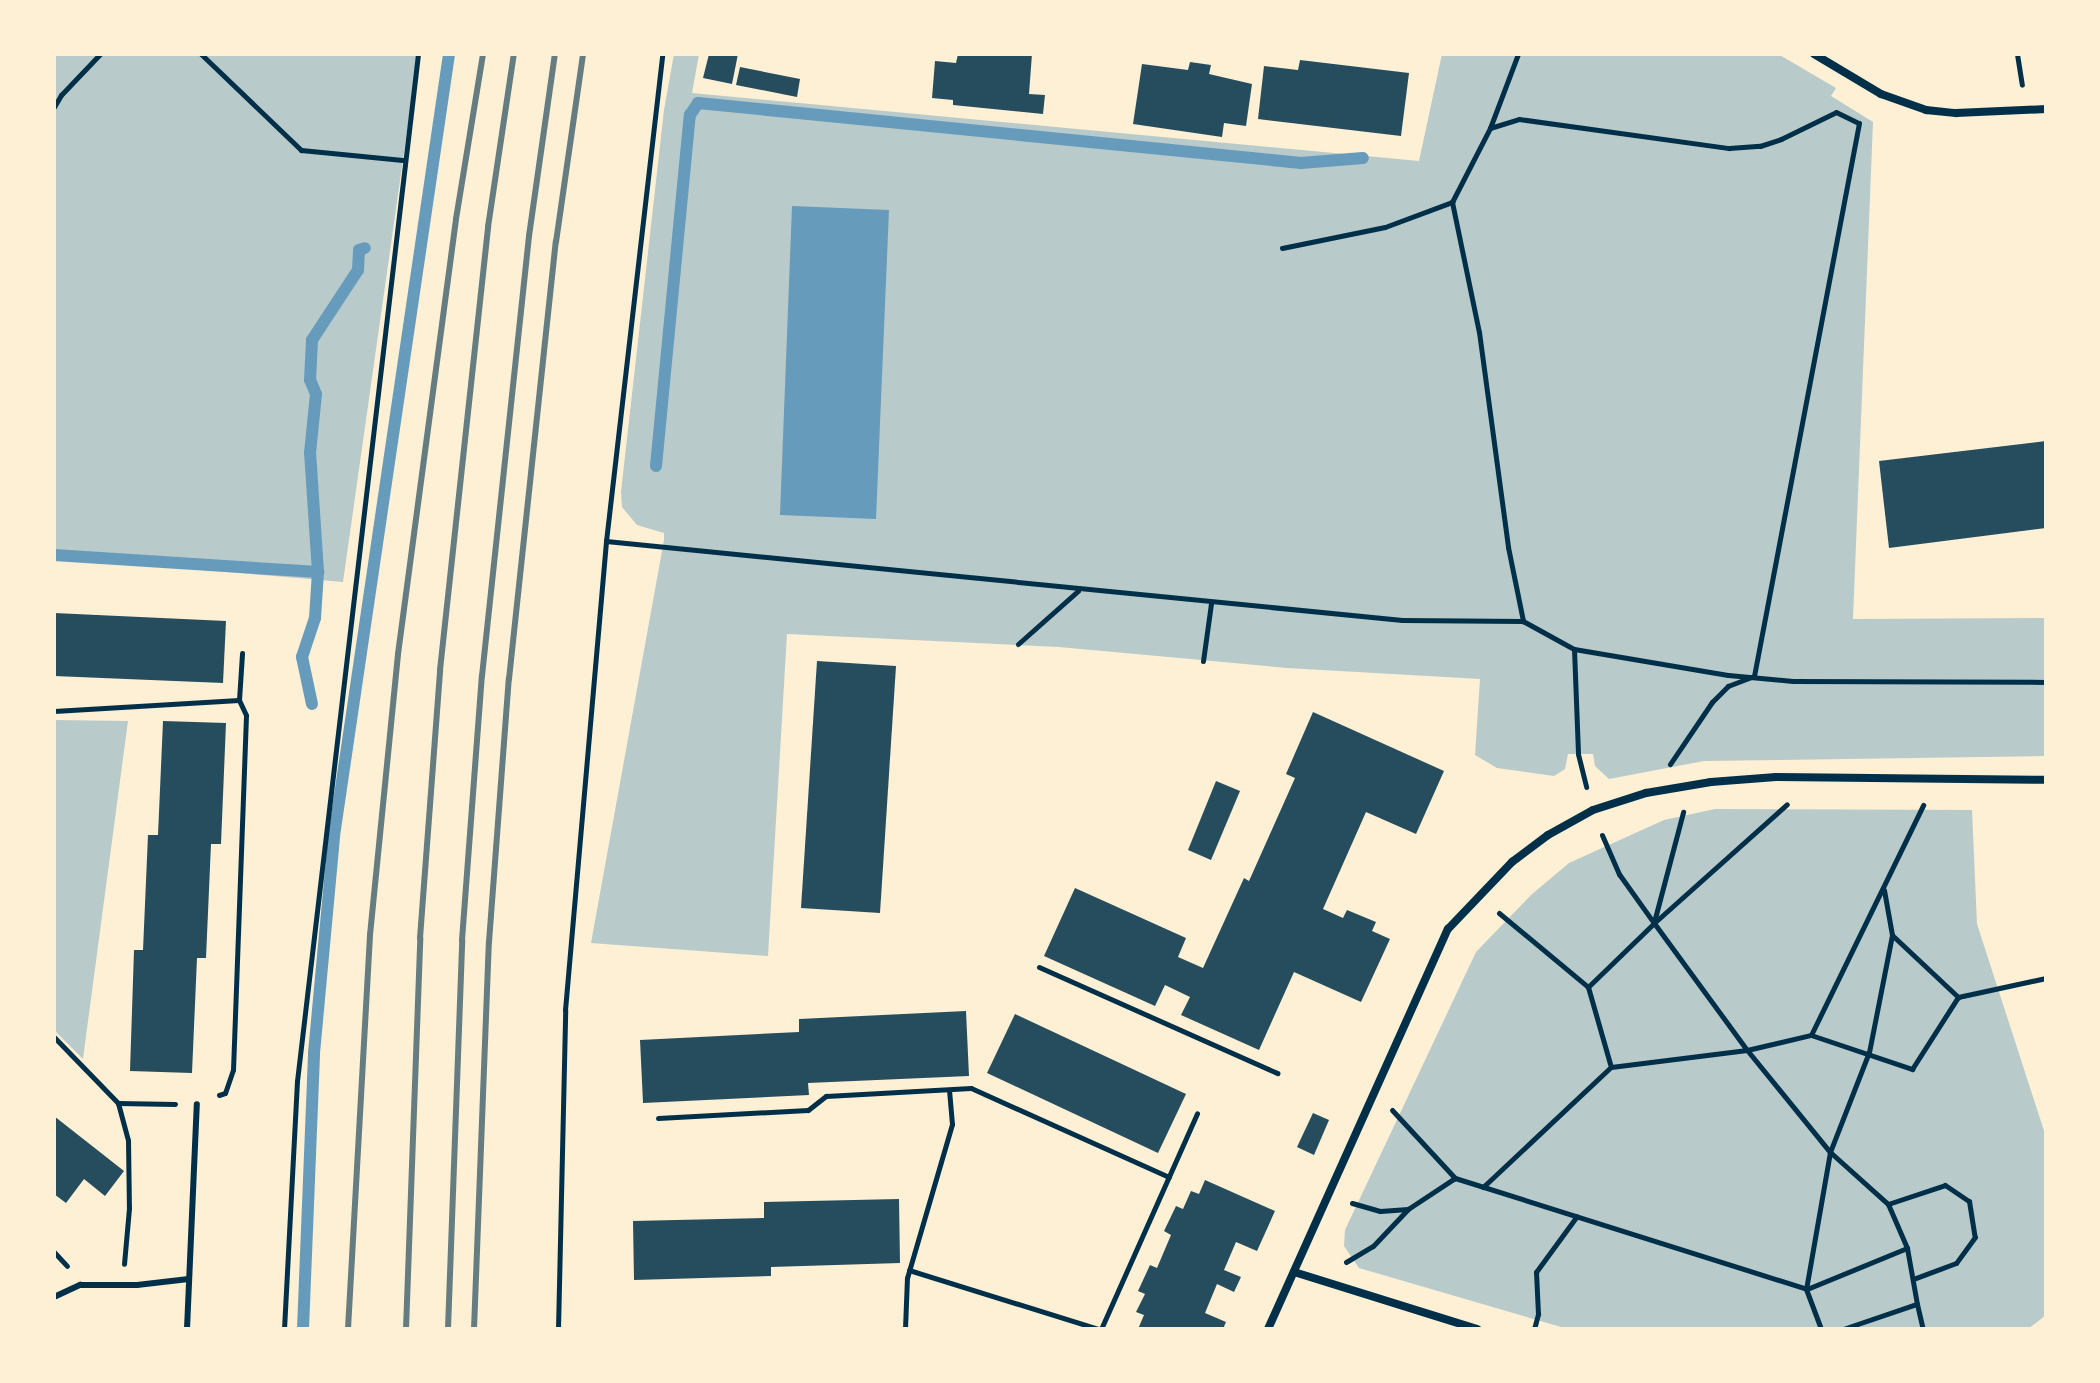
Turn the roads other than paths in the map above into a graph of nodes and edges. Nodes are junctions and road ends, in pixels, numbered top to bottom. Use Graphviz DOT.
graph roads {
  1 [pos="1814,54"];
  2 [pos="2046,109"];
  3 [pos="2046,780"];
  4 [pos="197,1104"];
  5 [pos="1294,1272"];
  6 [pos="189,1279"];
  7 [pos="54,1297"];
  8 [pos="187,1329"];
  9 [pos="1268,1329"];
  10 [pos="1477,1329"];
  1 -- 2 [label="street"];
  3 -- 5 [label="street"];
  4 -- 6 [label="lane"];
  5 -- 9 [label="street"];
  5 -- 10 [label="street"];
  6 -- 7 [label="lane"];
  6 -- 8 [label="lane"];
}
